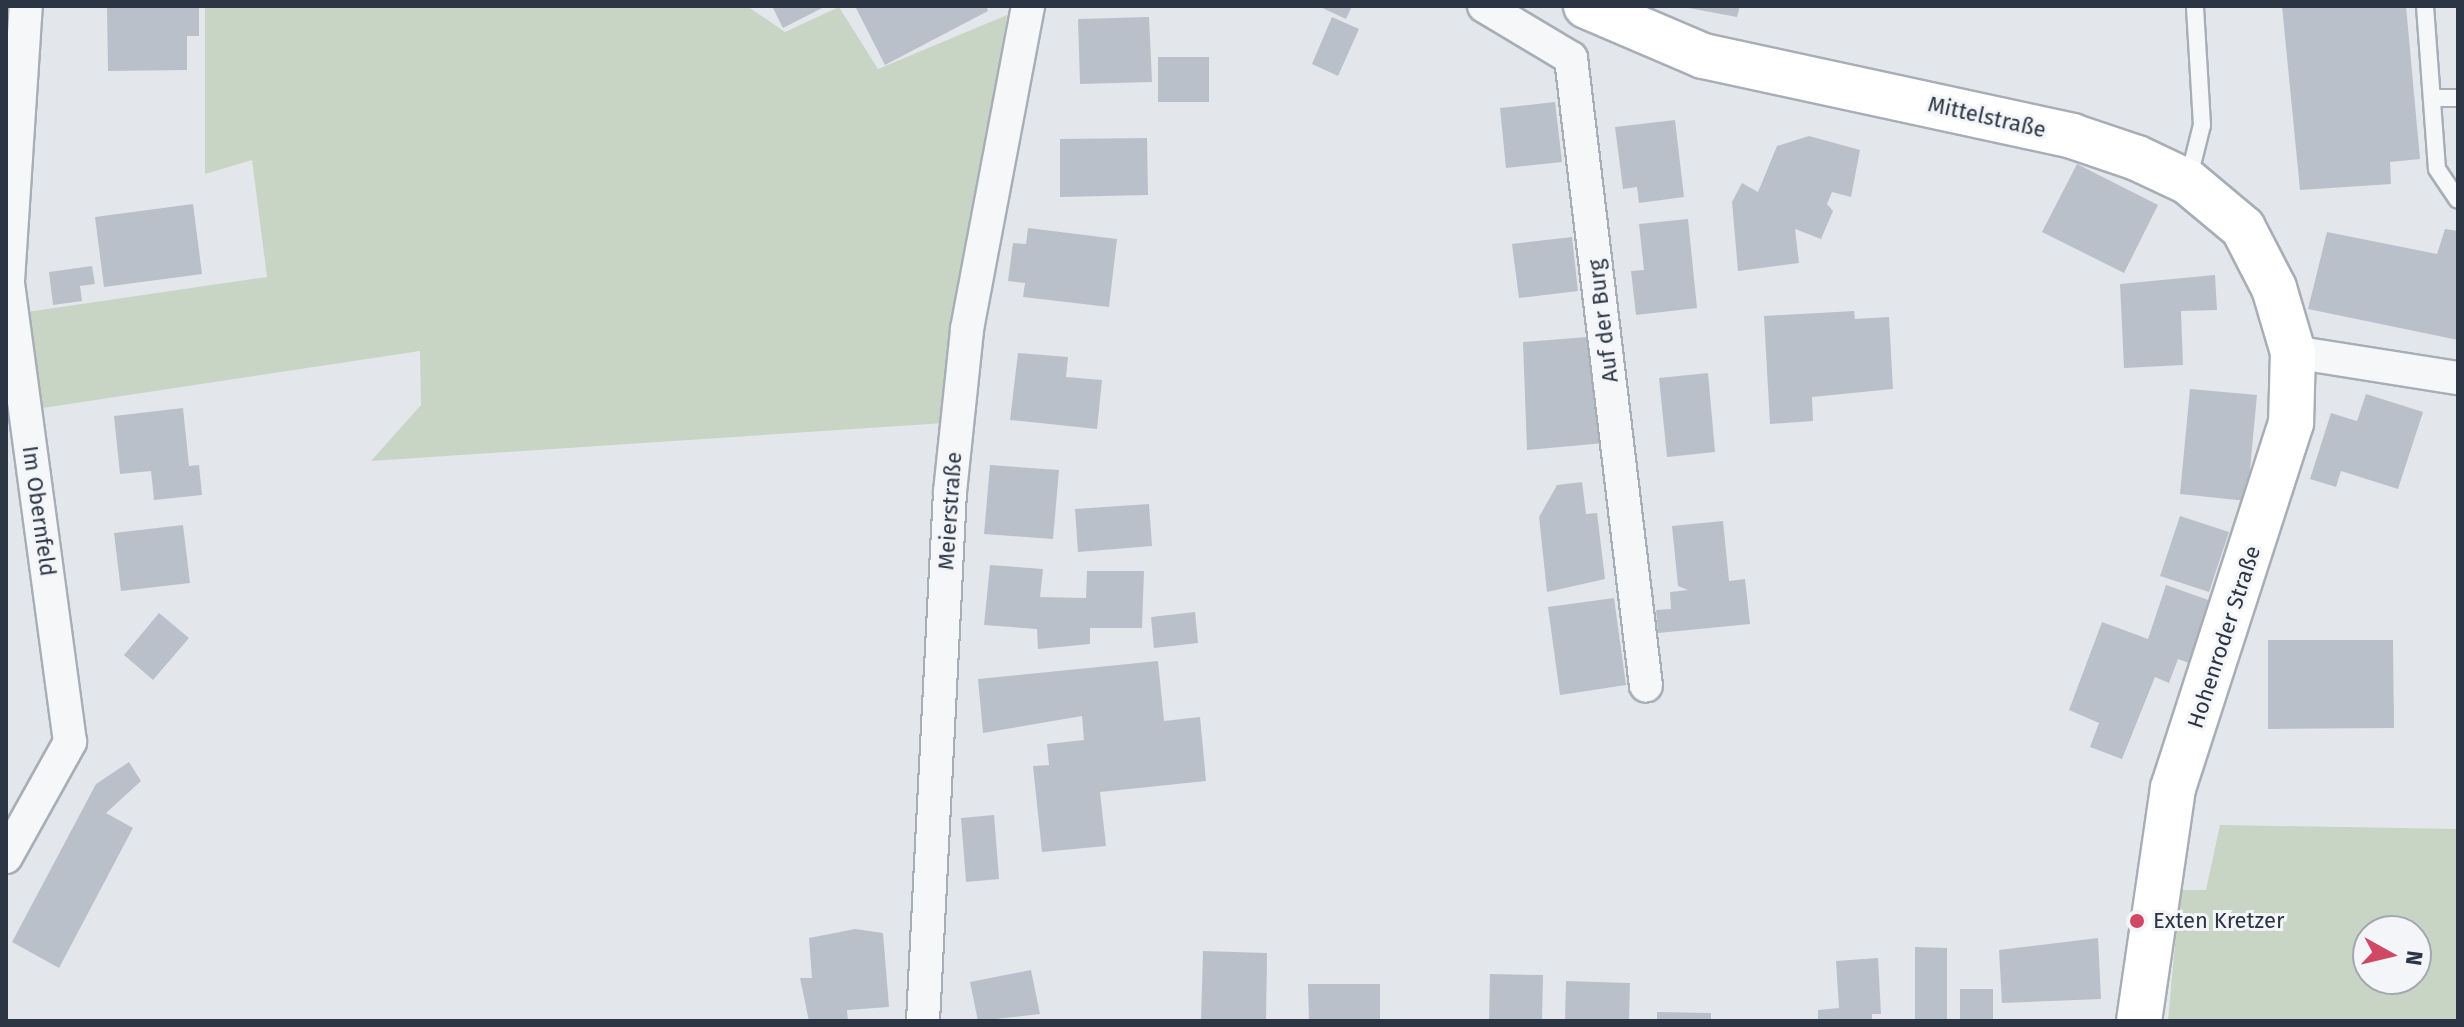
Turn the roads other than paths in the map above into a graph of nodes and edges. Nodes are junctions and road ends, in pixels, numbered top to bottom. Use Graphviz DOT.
graph roads {
  1 [pos="26,6"];
  2 [pos="1028,6"];
  3 [pos="1484,6"];
  4 [pos="1586,6"];
  5 [pos="2195,6"];
  6 [pos="2425,6"];
  7 [pos="2433,98"];
  8 [pos="2458,98"];
  9 [pos="2188,182"];
  10 [pos="2458,200"];
  11 [pos="8,211"];
  12 [pos="2293,352"];
  13 [pos="2458,378"];
  14 [pos="1646,686"];
  15 [pos="6,857"];
  16 [pos="2152,923"];
  17 [pos="923,1021"];
  18 [pos="2139,1021"];
  19 [pos="2152,1021"];
  1 -- 11 [label="street, Im Obernfeld"];
  2 -- 17 [label="street, Meierstraße"];
  3 -- 14 [label="street, Auf der Burg"];
  4 -- 9 [label="main road, Mittelstraße"];
  5 -- 9 [label="lane"];
  6 -- 7 [label="lane"];
  7 -- 8 [label="lane"];
  7 -- 10 [label="lane"];
  9 -- 12 [label="main road, Mittelstraße"];
  11 -- 15 [label="street, Im Obernfeld"];
  12 -- 13 [label="street"];
  12 -- 16 [label="main road, Hohenroder Straße"];
  16 -- 18 [label="main road, Hohenroder Straße"];
  16 -- 19 [label="street, Hohenroder Straße"];
}
